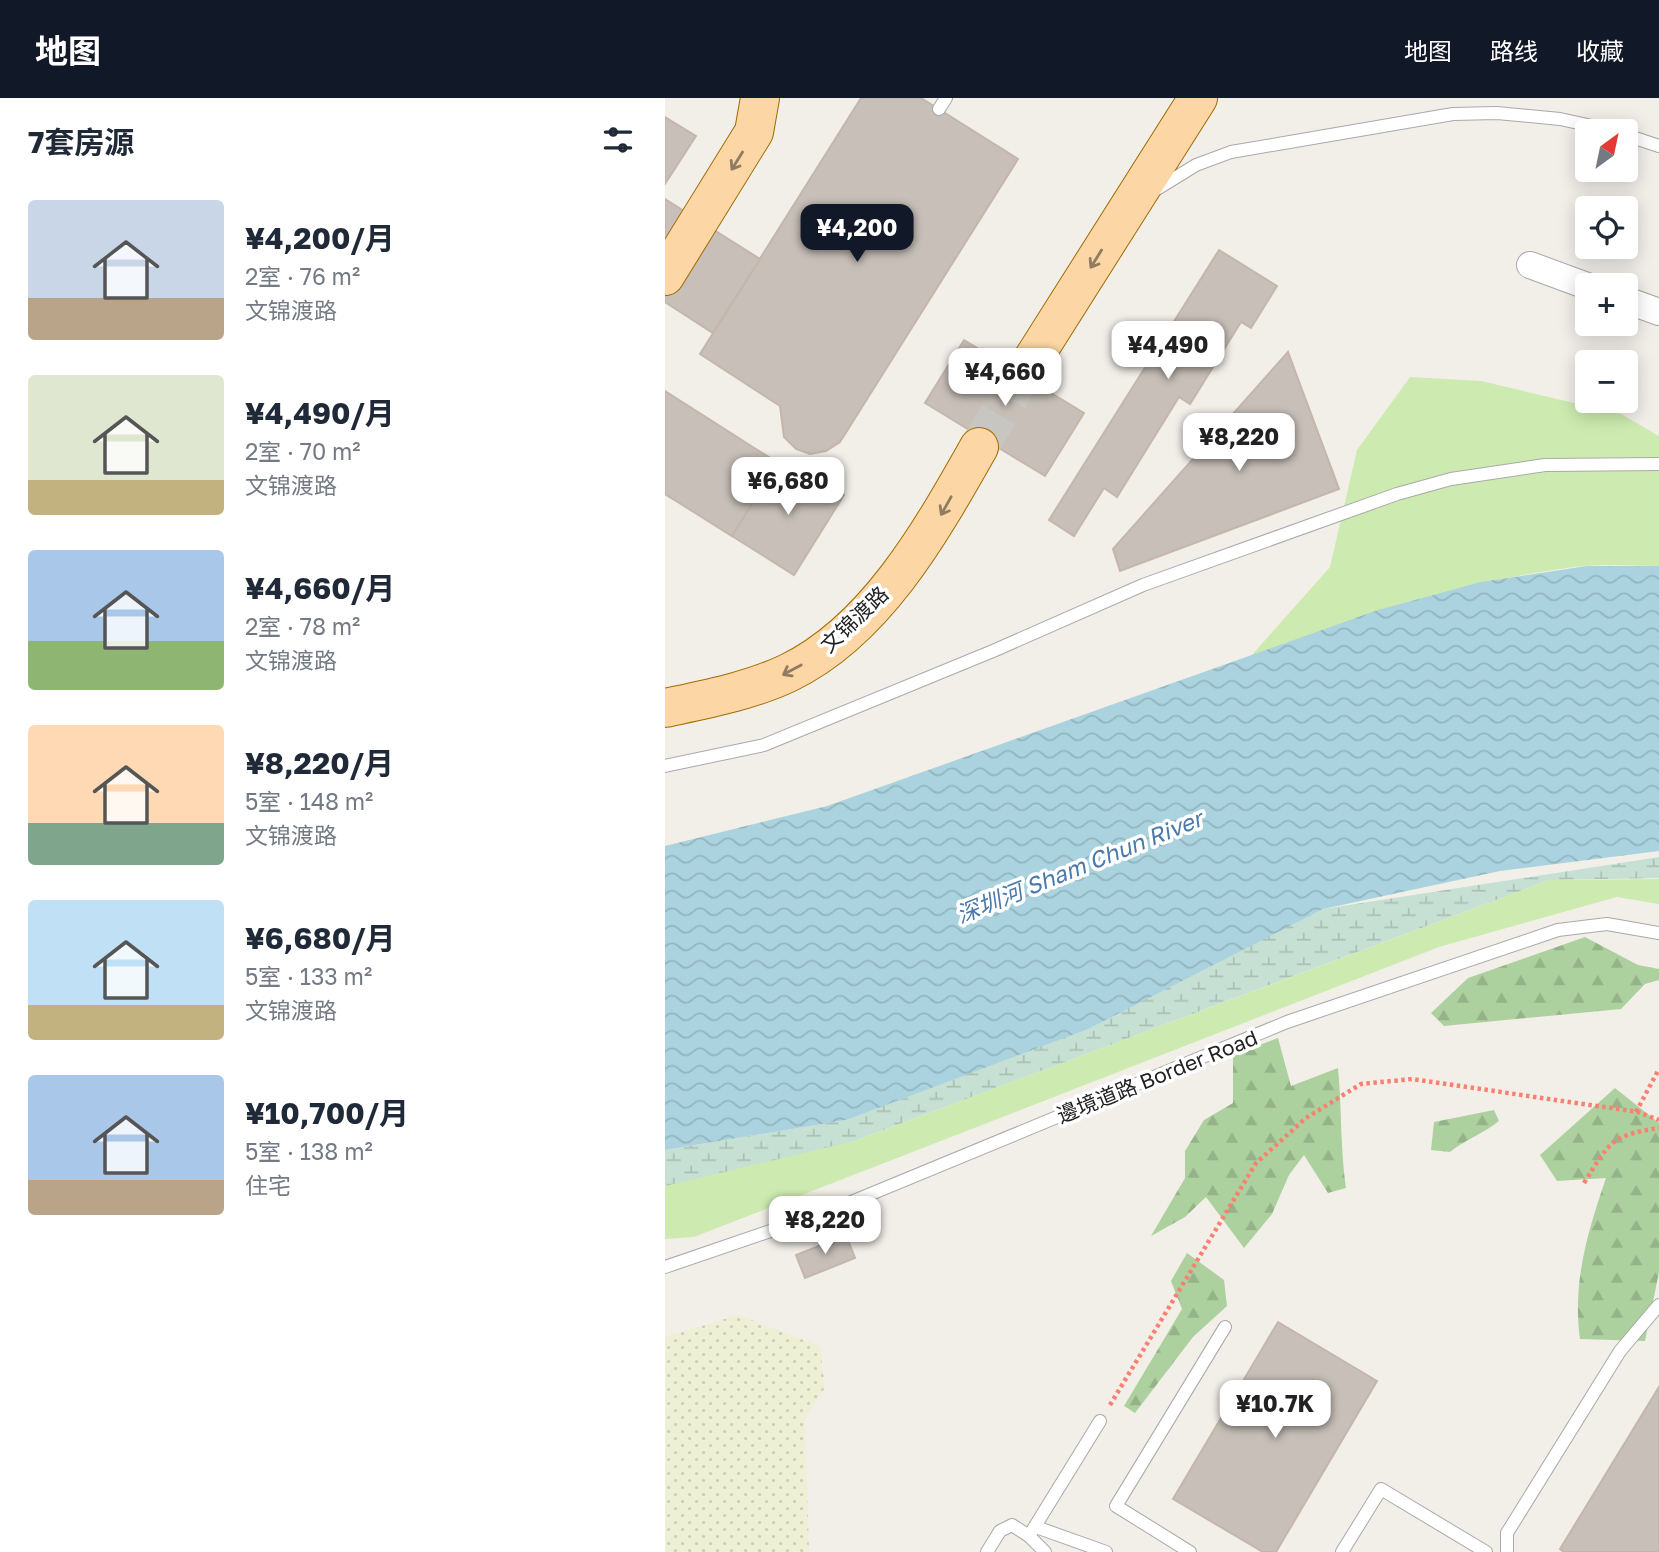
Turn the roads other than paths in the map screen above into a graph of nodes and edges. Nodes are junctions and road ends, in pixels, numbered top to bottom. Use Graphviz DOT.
graph roads {
  1 [pos="760,98"];
  2 [pos="1198,98"];
  3 [pos="1575,122"];
  4 [pos="1638,139"];
  5 [pos="1659,146"];
  6 [pos="1118,225"];
  7 [pos="1530,265"];
  8 [pos="665,276"];
  9 [pos="1575,282"];
  10 [pos="1638,304"];
  11 [pos="1659,312"];
  12 [pos="1029,365"];
  13 [pos="979,446"];
  14 [pos="1659,464"];
  15 [pos="665,708"];
  16 [pos="665,766"];
  17 [pos="1659,933"];
  18 [pos="665,1267"];
  19 [pos="1659,1305"];
  20 [pos="1225,1327"];
  21 [pos="1100,1421"];
  22 [pos="1032,1532"];
  23 [pos="988,1552"];
  24 [pos="1045,1552"];
  25 [pos="1106,1552"];
  26 [pos="1189,1552"];
  27 [pos="1342,1552"];
  28 [pos="1486,1552"];
  29 [pos="1507,1552"];
  1 -- 8 [label="main road, one-way"];
  2 -- 6 [label="main road"];
  3 -- 6 [label="lane"];
  4 -- 5 [label="lane"];
  6 -- 12 [label="main road, one-way"];
  7 -- 9 [label="street"];
  10 -- 11 [label="street"];
  13 -- 15 [label="main road, 文锦渡路, one-way"];
  14 -- 16 [label="lane"];
  17 -- 18 [label="lane, 邊境道路 Border Road"];
  19 -- 29 [label="lane"];
  20 -- 26 [label="lane"];
  21 -- 22 [label="lane"];
  22 -- 23 [label="lane"];
  22 -- 24 [label="lane"];
  22 -- 25 [label="lane"];
  27 -- 28 [label="lane"];
}
